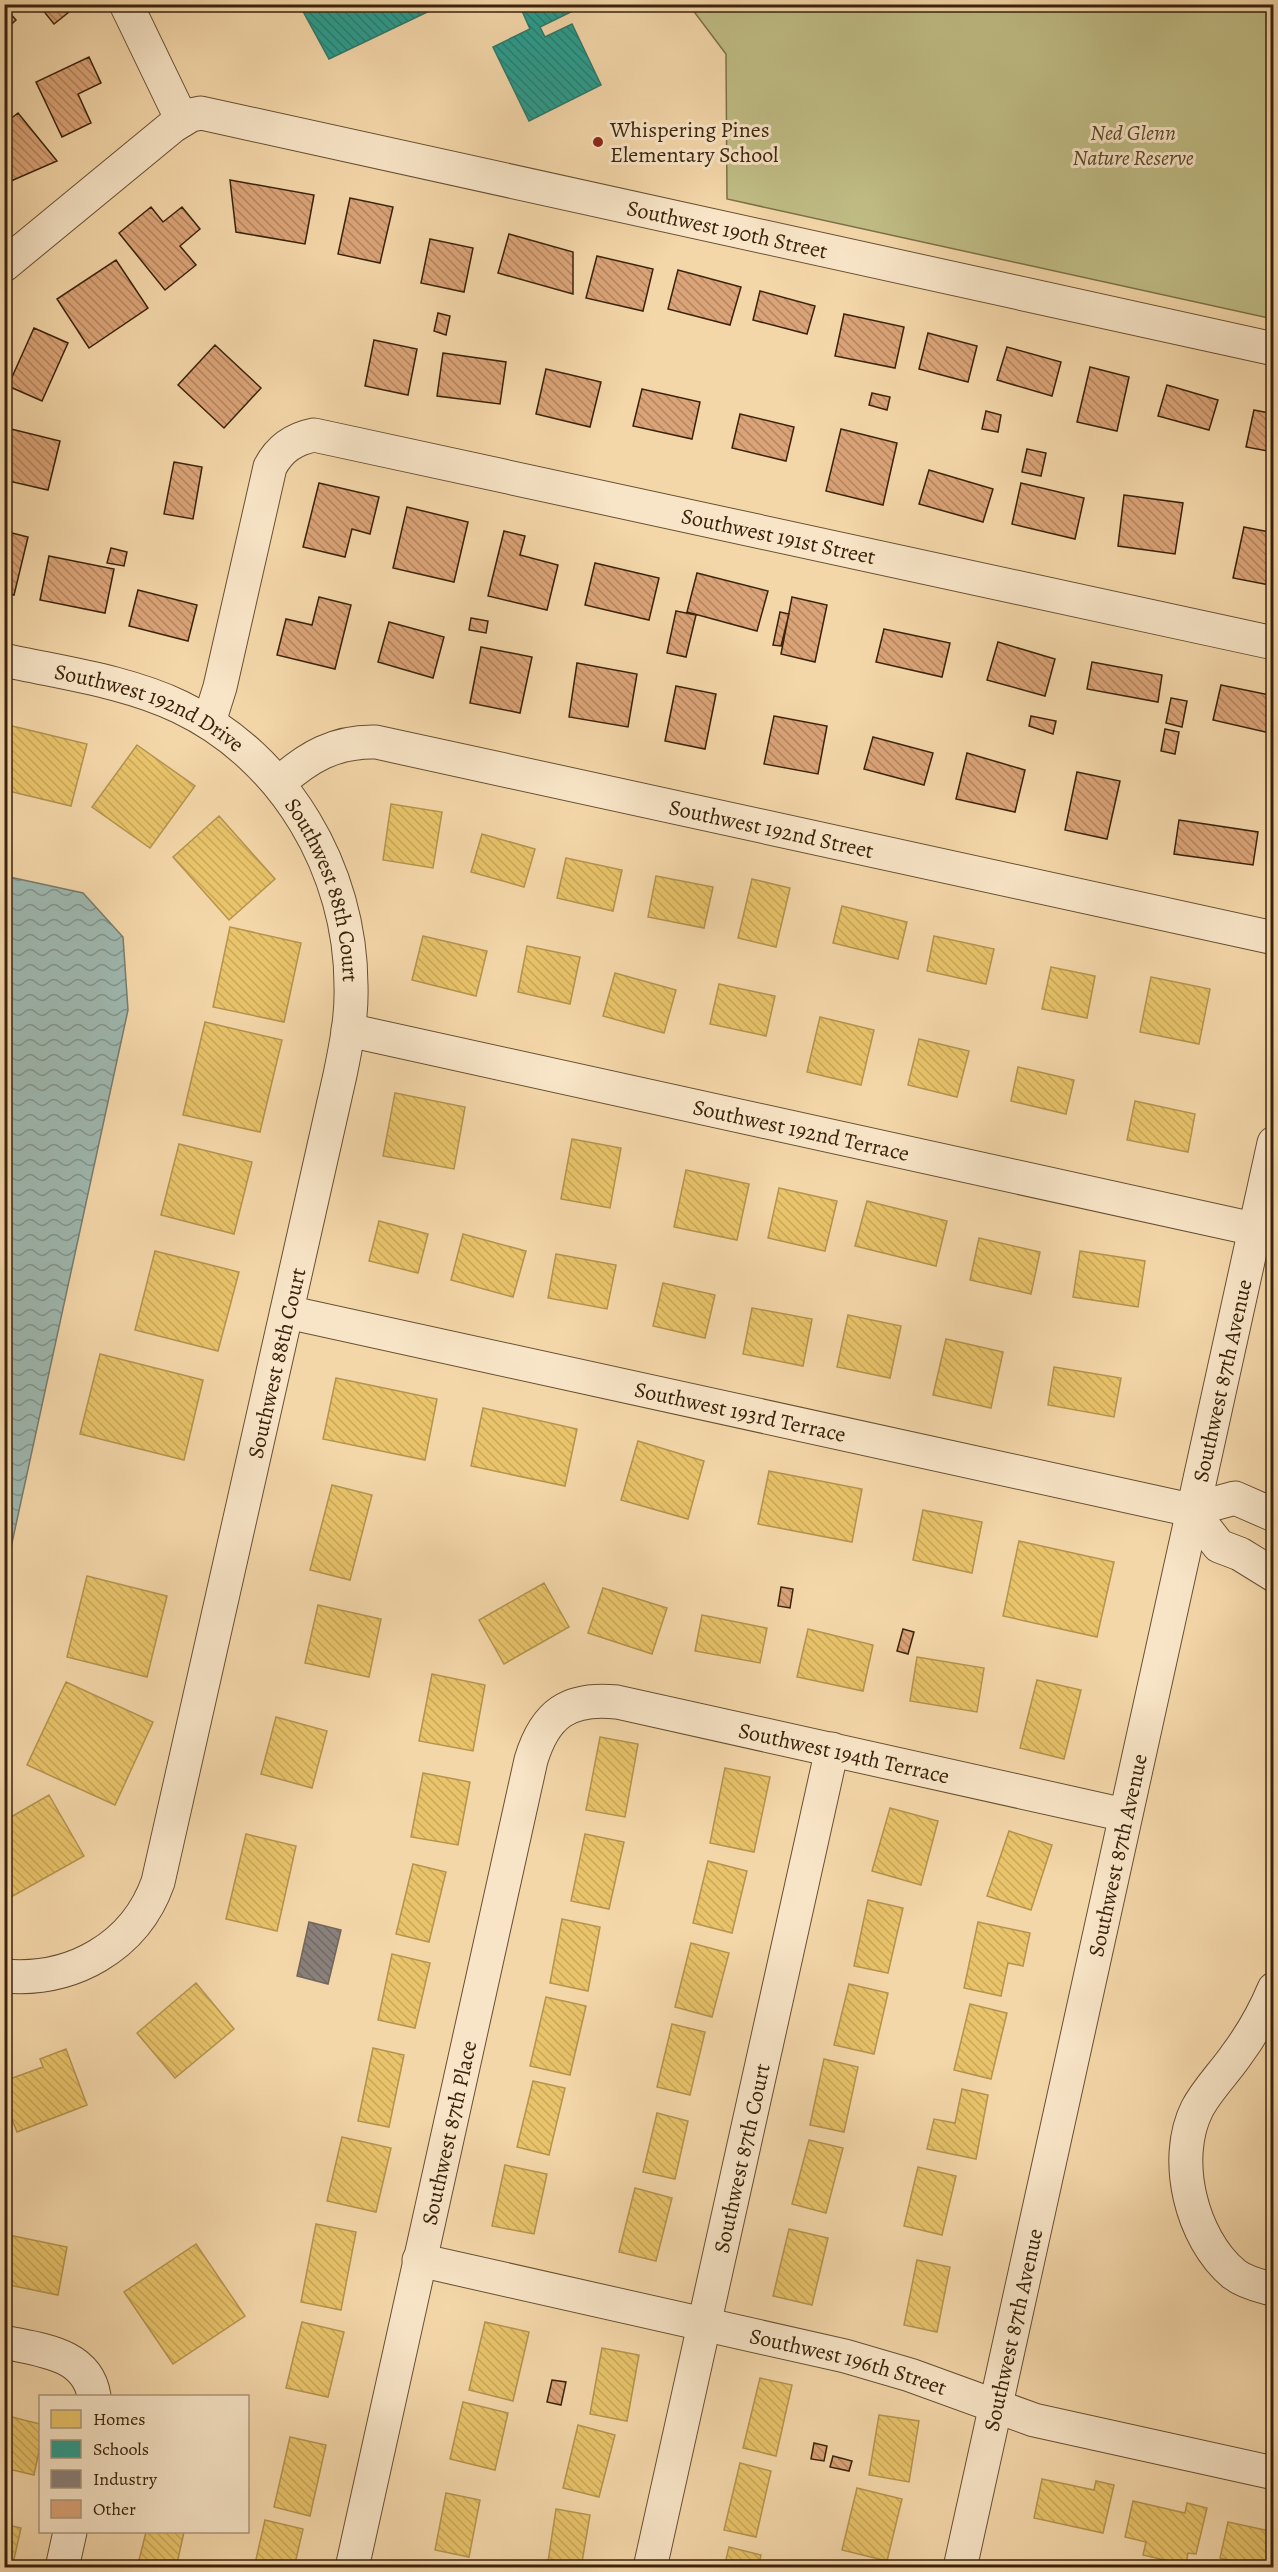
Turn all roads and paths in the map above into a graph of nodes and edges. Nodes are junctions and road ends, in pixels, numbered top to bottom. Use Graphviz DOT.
graph roads {
  1 [pos="126,4"];
  2 [pos="182,120"];
  3 [pos="4,265"];
  4 [pos="1274,349"];
  5 [pos="1274,643"];
  6 [pos="4,660"];
  7 [pos="209,722"];
  8 [pos="279,783"];
  9 [pos="1274,938"];
  10 [pos="348,1030"];
  11 [pos="1274,1143"];
  12 [pos="1254,1229"];
  13 [pos="288,1312"];
  14 [pos="1191,1510"];
  15 [pos="1274,1515"];
  16 [pos="1274,1575"];
  17 [pos="565,1709"];
  18 [pos="832,1749"];
  19 [pos="1125,1815"];
  20 [pos="4,1976"];
  21 [pos="1274,1989"];
  22 [pos="419,2260"];
  23 [pos="1268,2288"];
  24 [pos="704,2326"];
  25 [pos="4,2342"];
  26 [pos="92,2388"];
  27 [pos="996,2406"];
  28 [pos="1274,2473"];
  29 [pos="70,2533"];
  30 [pos="62,2568"];
  31 [pos="352,2568"];
  32 [pos="650,2568"];
  33 [pos="960,2568"];
  1 -- 2 [label="street"];
  2 -- 3 [label="street"];
  2 -- 4 [label="street, Southwest 190th Street"];
  5 -- 7 [label="street, Southwest 191st Street"];
  6 -- 7 [label="street, Southwest 192nd Drive"];
  7 -- 8 [label="street, Southwest 192nd Drive"];
  8 -- 9 [label="street, Southwest 192nd Street"];
  8 -- 10 [label="street, Southwest 88th Court"];
  10 -- 12 [label="street, Southwest 192nd Terrace"];
  10 -- 13 [label="street, Southwest 88th Court"];
  11 -- 12 [label="street, Southwest 87th Avenue"];
  12 -- 14 [label="street, Southwest 87th Avenue"];
  13 -- 14 [label="street, Southwest 193rd Terrace"];
  13 -- 20 [label="street, Southwest 88th Court"];
  14 -- 15 [label="street"];
  14 -- 16 [label="street"];
  14 -- 19 [label="street, Southwest 87th Avenue"];
  17 -- 18 [label="street, Southwest 194th Terrace"];
  17 -- 22 [label="street, Southwest 87th Place"];
  18 -- 19 [label="street, Southwest 194th Terrace"];
  18 -- 24 [label="street, Southwest 87th Court"];
  19 -- 27 [label="street, Southwest 87th Avenue"];
  21 -- 23 [label="street"];
  22 -- 24 [label="street, Southwest 196th Street"];
  22 -- 31 [label="street, Southwest 87th Place"];
  24 -- 27 [label="street, Southwest 196th Street"];
  24 -- 32 [label="street, Southwest 87th Court"];
  25 -- 26 [label="street"];
  27 -- 28 [label="street, Southwest 196th Street"];
  27 -- 33 [label="street, Southwest 87th Avenue"];
  29 -- 30 [label="street"];
}
